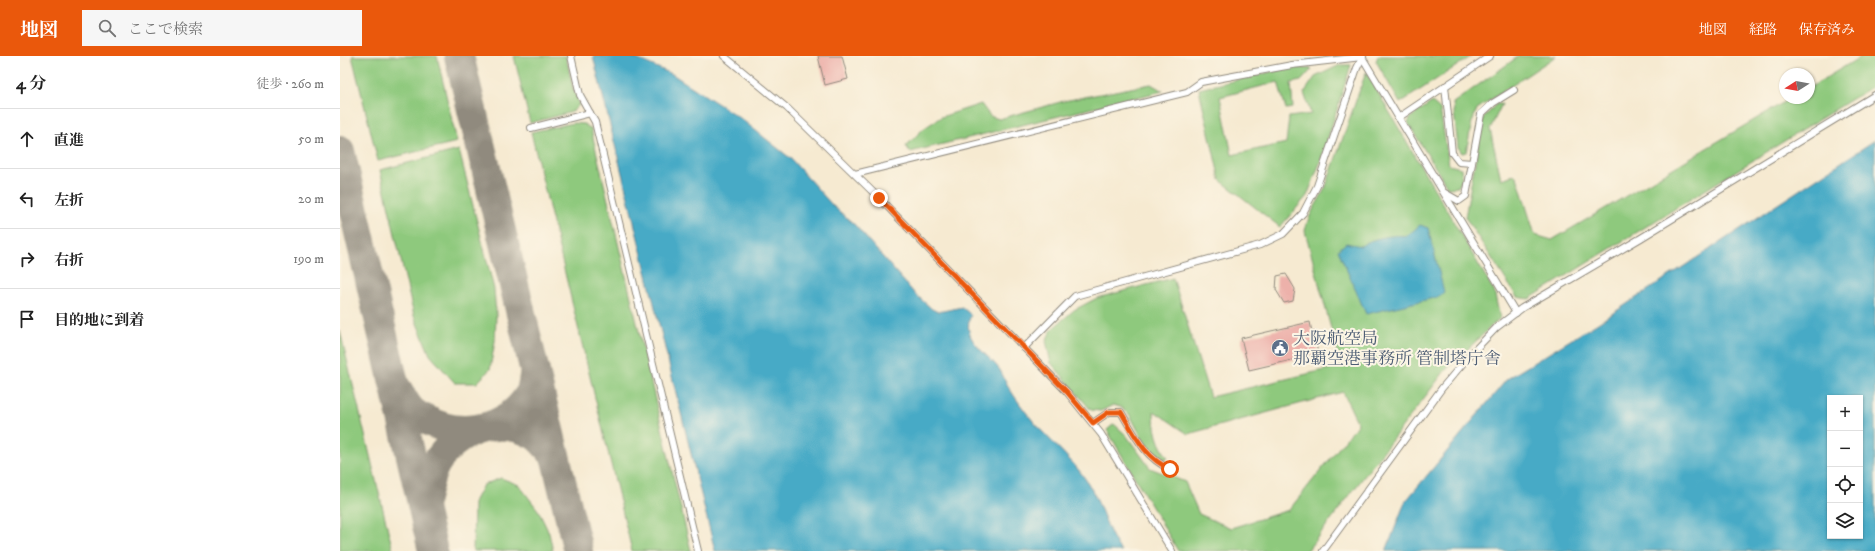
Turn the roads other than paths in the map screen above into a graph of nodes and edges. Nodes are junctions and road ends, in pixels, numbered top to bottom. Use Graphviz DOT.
graph roads {
  1 [pos="571,56"];
  2 [pos="724,56"];
  3 [pos="1490,56"];
  4 [pos="1362,57"];
  5 [pos="1445,86"];
  6 [pos="1514,90"];
  7 [pos="1875,96"];
  8 [pos="590,113"];
  9 [pos="1398,118"];
  10 [pos="531,128"];
  11 [pos="1472,162"];
  12 [pos="855,174"];
  13 [pos="1443,192"];
  14 [pos="1516,313"];
  15 [pos="1024,348"];
  16 [pos="1093,423"];
  17 [pos="1170,469"];
  18 [pos="698,551"];
  19 [pos="1172,551"];
  20 [pos="1323,551"];
  1 -- 8 [label="lane"];
  2 -- 12 [label="lane"];
  3 -- 5 [label="lane"];
  4 -- 9 [label="lane"];
  4 -- 12 [label="lane"];
  4 -- 15 [label="lane"];
  5 -- 9 [label="lane"];
  5 -- 11 [label="lane"];
  6 -- 11 [label="lane"];
  7 -- 14 [label="lane"];
  8 -- 10 [label="lane"];
  8 -- 18 [label="lane"];
  9 -- 13 [label="lane"];
  11 -- 13 [label="lane"];
  12 -- 15 [label="lane"];
  13 -- 14 [label="lane"];
  14 -- 20 [label="lane"];
  15 -- 16 [label="lane"];
  16 -- 17 [label="lane"];
  16 -- 19 [label="lane"];
}
